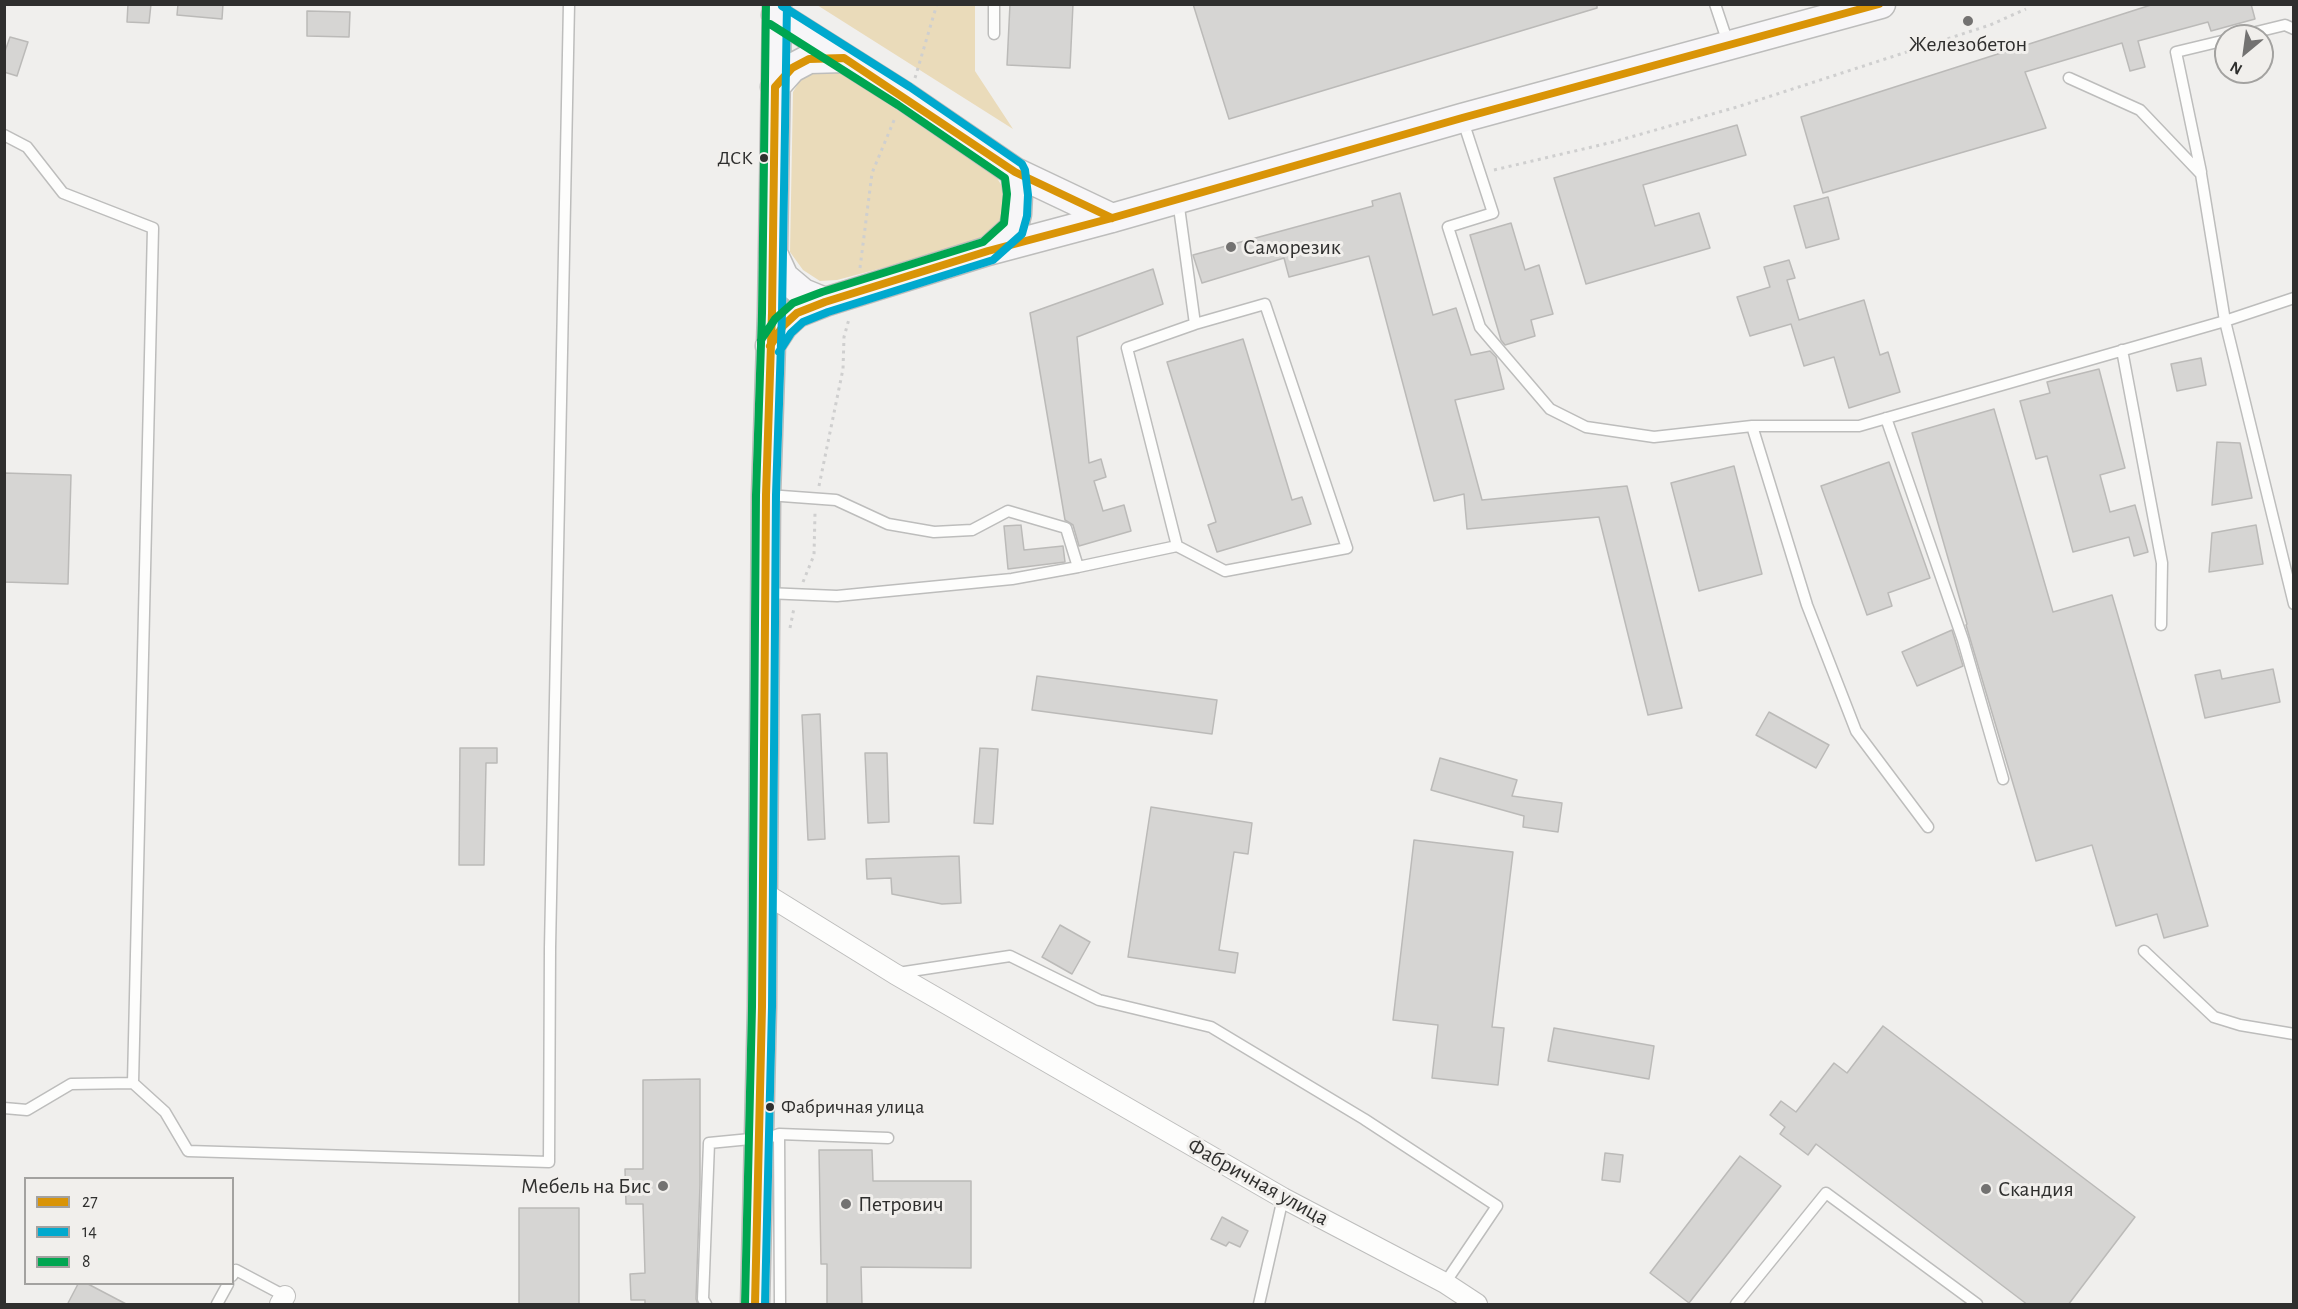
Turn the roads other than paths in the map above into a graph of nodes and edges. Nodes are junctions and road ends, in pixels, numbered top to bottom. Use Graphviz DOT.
graph roads {
  1 [pos="569,4"];
  2 [pos="994,4"];
  3 [pos="1715,4"];
  4 [pos="1881,4"];
  5 [pos="777,10"];
  6 [pos="2274,28"];
  7 [pos="2294,29"];
  8 [pos="994,34"];
  9 [pos="2214,43"];
  10 [pos="1730,47"];
  11 [pos="844,58"];
  12 [pos="2069,78"];
  13 [pos="775,87"];
  14 [pos="1462,118"];
  15 [pos="4,135"];
  16 [pos="1015,172"];
  17 [pos="2201,174"];
  18 [pos="1178,200"];
  19 [pos="1112,218"];
  20 [pos="988,251"];
  21 [pos="773,253"];
  22 [pos="2294,298"];
  23 [pos="825,302"];
  24 [pos="2224,321"];
  25 [pos="1196,324"];
  26 [pos="770,346"];
  27 [pos="2122,350"];
  28 [pos="1886,418"];
  29 [pos="1752,426"];
  30 [pos="766,495"];
  31 [pos="1177,546"];
  32 [pos="1078,567"];
  33 [pos="764,593"];
  34 [pos="2294,604"];
  35 [pos="2161,625"];
  36 [pos="2003,779"];
  37 [pos="1928,827"];
  38 [pos="762,891"];
  39 [pos="2144,951"];
  40 [pos="895,974"];
  41 [pos="2294,1034"];
  42 [pos="133,1083"];
  43 [pos="4,1108"];
  44 [pos="769,1136"];
  45 [pos="888,1138"];
  46 [pos="1283,1198"];
  47 [pos="234,1273"];
  48 [pos="1445,1284"];
  49 [pos="227,1285"];
  50 [pos="282,1300"];
  51 [pos="217,1305"];
  52 [pos="706,1305"];
  53 [pos="755,1305"];
  54 [pos="780,1305"];
  55 [pos="1259,1305"];
  56 [pos="1477,1305"];
  57 [pos="1736,1305"];
  58 [pos="1977,1305"];
  1 -- 42 [label="lane"];
  2 -- 8 [label="lane"];
  3 -- 10 [label="lane"];
  4 -- 10 [label="main road"];
  5 -- 11 [label="main road"];
  5 -- 13 [label="main road"];
  6 -- 7 [label="lane"];
  9 -- 17 [label="lane"];
  10 -- 14 [label="main road"];
  11 -- 13 [label="main road"];
  11 -- 16 [label="main road"];
  12 -- 17 [label="lane"];
  13 -- 21 [label="main road"];
  14 -- 18 [label="main road"];
  14 -- 29 [label="lane"];
  15 -- 42 [label="lane"];
  16 -- 19 [label="main road"];
  16 -- 20 [label="main road"];
  17 -- 24 [label="lane"];
  18 -- 19 [label="main road"];
  18 -- 25 [label="lane"];
  19 -- 20 [label="main road"];
  20 -- 23 [label="main road"];
  21 -- 23 [label="main road"];
  21 -- 26 [label="main road"];
  22 -- 24 [label="lane"];
  23 -- 26 [label="main road"];
  24 -- 27 [label="lane"];
  24 -- 34 [label="lane"];
  25 -- 31 [label="lane"];
  25 -- 31 [label="lane"];
  26 -- 30 [label="main road"];
  27 -- 28 [label="lane"];
  27 -- 35 [label="lane"];
  28 -- 29 [label="lane"];
  28 -- 36 [label="lane"];
  29 -- 37 [label="lane"];
  30 -- 32 [label="lane"];
  30 -- 33 [label="main road"];
  31 -- 32 [label="lane"];
  32 -- 33 [label="lane"];
  33 -- 38 [label="main road"];
  38 -- 40 [label="street, Фабричная улица"];
  38 -- 44 [label="main road"];
  39 -- 41 [label="lane"];
  40 -- 46 [label="street, Фабричная улица"];
  40 -- 48 [label="lane"];
  42 -- 43 [label="lane"];
  44 -- 45 [label="lane"];
  44 -- 52 [label="lane"];
  44 -- 53 [label="main road"];
  44 -- 54 [label="lane"];
  46 -- 48 [label="street, Фабричная улица"];
  46 -- 55 [label="lane"];
  47 -- 50 [label="lane"];
  48 -- 56 [label="street, Фабричная улица"];
  49 -- 51 [label="lane"];
  57 -- 58 [label="lane"];
}
